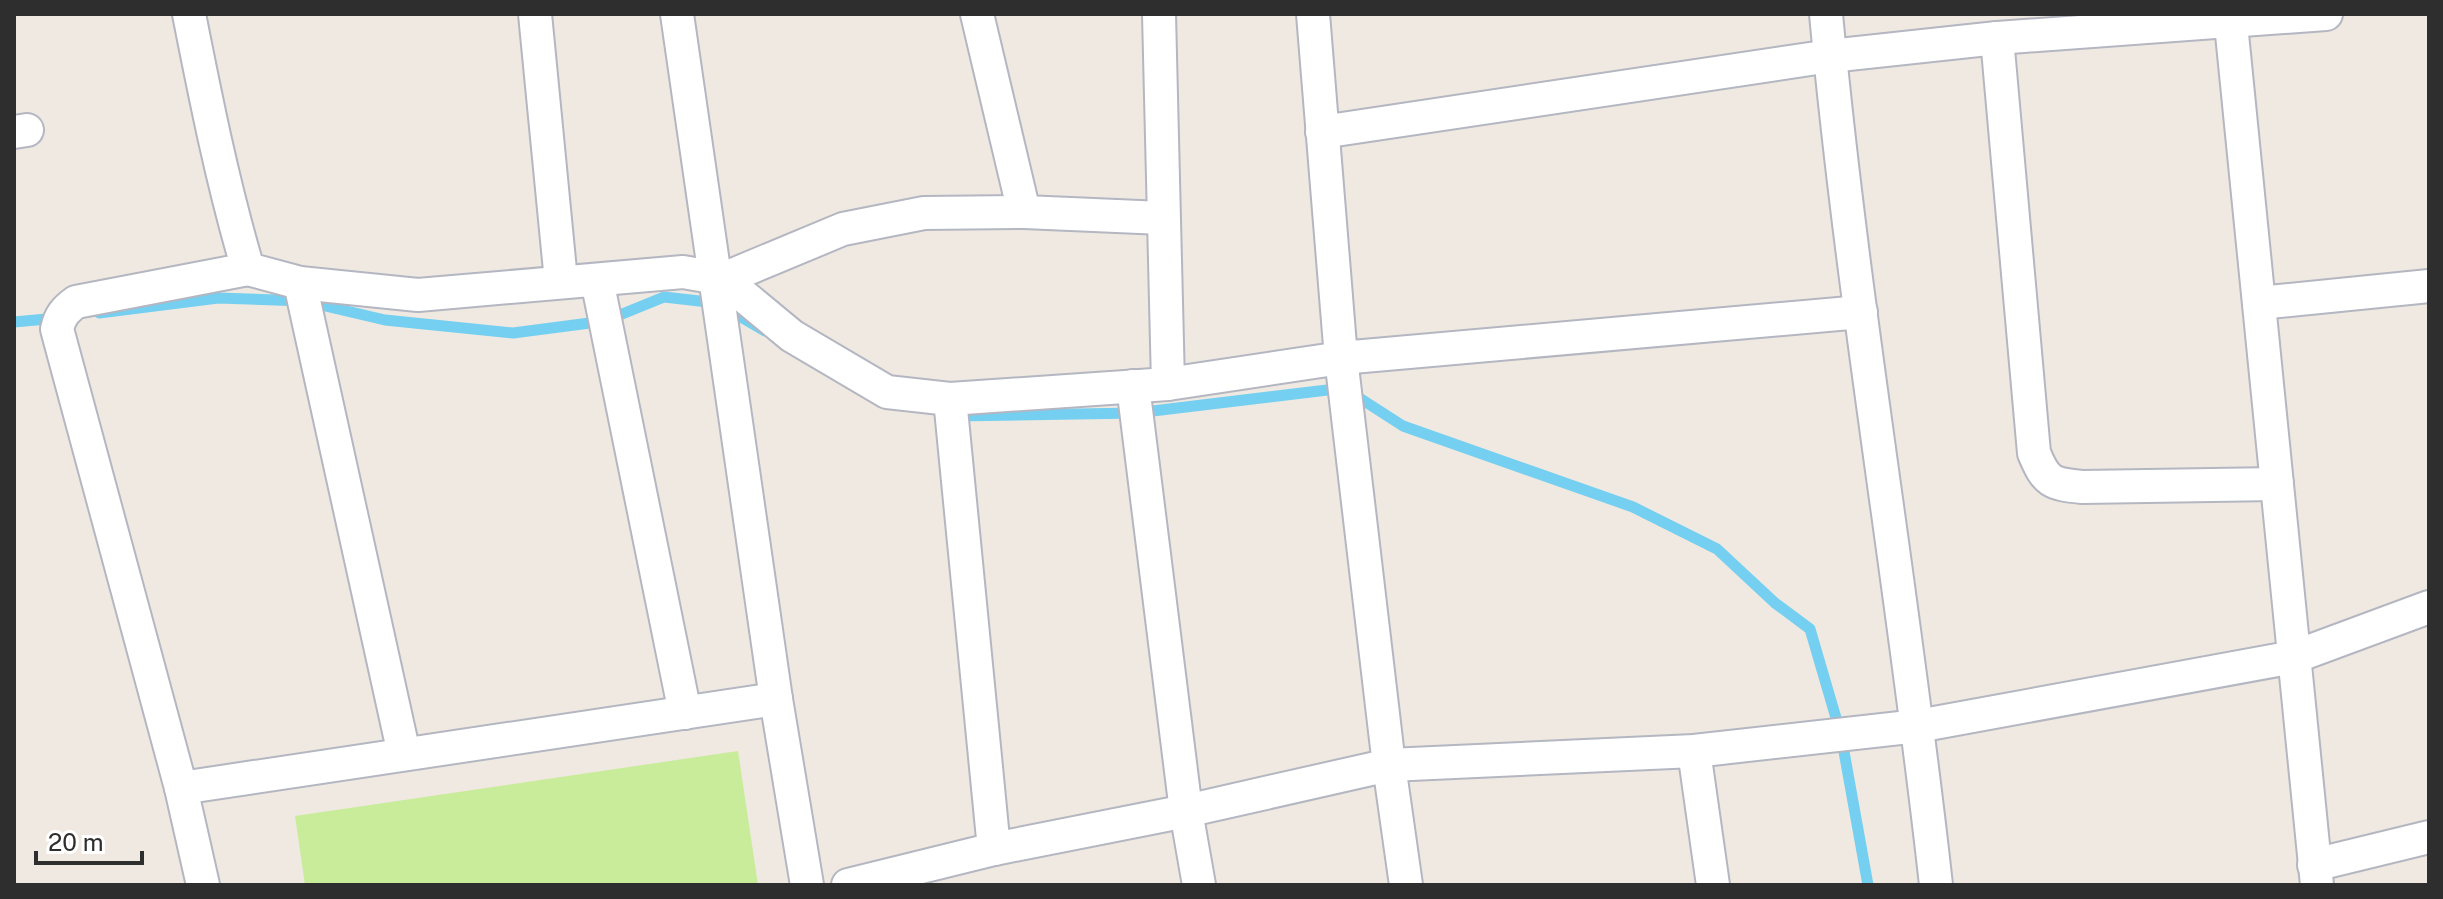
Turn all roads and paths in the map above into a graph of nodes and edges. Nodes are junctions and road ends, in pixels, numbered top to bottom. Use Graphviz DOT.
graph roads {
  1 [pos="189,14"];
  2 [pos="535,14"];
  3 [pos="677,14"];
  4 [pos="977,14"];
  5 [pos="1159,14"];
  6 [pos="1313,14"];
  7 [pos="1826,14"];
  8 [pos="2326,14"];
  9 [pos="2230,18"];
  10 [pos="1997,38"];
  11 [pos="1830,56"];
  12 [pos="1322,132"];
  13 [pos="1024,212"];
  14 [pos="1163,218"];
  15 [pos="248,269"];
  16 [pos="718,278"];
  17 [pos="597,280"];
  18 [pos="561,281"];
  19 [pos="300,283"];
  20 [pos="2429,286"];
  21 [pos="2259,303"];
  22 [pos="1861,312"];
  23 [pos="1341,358"];
  24 [pos="1168,384"];
  25 [pos="1133,386"];
  26 [pos="950,399"];
  27 [pos="2277,484"];
  28 [pos="2429,607"];
  29 [pos="2294,657"];
  30 [pos="776,699"];
  31 [pos="685,713"];
  32 [pos="1918,726"];
  33 [pos="1694,751"];
  34 [pos="404,754"];
  35 [pos="1389,765"];
  36 [pos="181,788"];
  37 [pos="1186,811"];
  38 [pos="2429,837"];
  39 [pos="994,849"];
  40 [pos="2315,875"];
  41 [pos="203,885"];
  42 [pos="807,885"];
  43 [pos="848,885"];
  44 [pos="1199,885"];
  45 [pos="1406,885"];
  46 [pos="1713,885"];
  47 [pos="1936,885"];
  1 -- 15 [label="street"];
  2 -- 18 [label="street"];
  3 -- 16 [label="street"];
  4 -- 13 [label="street"];
  5 -- 14 [label="street"];
  6 -- 12 [label="street"];
  7 -- 11 [label="street"];
  8 -- 9 [label="street"];
  9 -- 10 [label="street"];
  9 -- 21 [label="street"];
  10 -- 11 [label="street"];
  10 -- 27 [label="street"];
  11 -- 12 [label="street"];
  11 -- 22 [label="street"];
  12 -- 23 [label="street"];
  13 -- 14 [label="street"];
  13 -- 16 [label="street"];
  14 -- 24 [label="street"];
  15 -- 19 [label="street"];
  15 -- 36 [label="street"];
  16 -- 17 [label="street"];
  16 -- 26 [label="street"];
  16 -- 30 [label="street"];
  17 -- 18 [label="street"];
  17 -- 31 [label="street"];
  18 -- 19 [label="street"];
  19 -- 34 [label="street"];
  20 -- 21 [label="street"];
  21 -- 27 [label="street"];
  22 -- 23 [label="street"];
  22 -- 32 [label="street"];
  23 -- 24 [label="street"];
  23 -- 35 [label="street"];
  24 -- 25 [label="street"];
  25 -- 26 [label="street"];
  25 -- 37 [label="street"];
  26 -- 39 [label="street"];
  27 -- 29 [label="street"];
  28 -- 29 [label="street"];
  29 -- 32 [label="street"];
  29 -- 40 [label="street"];
  30 -- 31 [label="street"];
  30 -- 42 [label="street"];
  31 -- 34 [label="street"];
  32 -- 33 [label="street"];
  32 -- 47 [label="street"];
  33 -- 35 [label="street"];
  33 -- 46 [label="street"];
  34 -- 36 [label="street"];
  35 -- 37 [label="street"];
  35 -- 45 [label="street"];
  36 -- 41 [label="street"];
  37 -- 39 [label="street"];
  37 -- 44 [label="street"];
  38 -- 40 [label="street"];
  39 -- 43 [label="street"];
}
